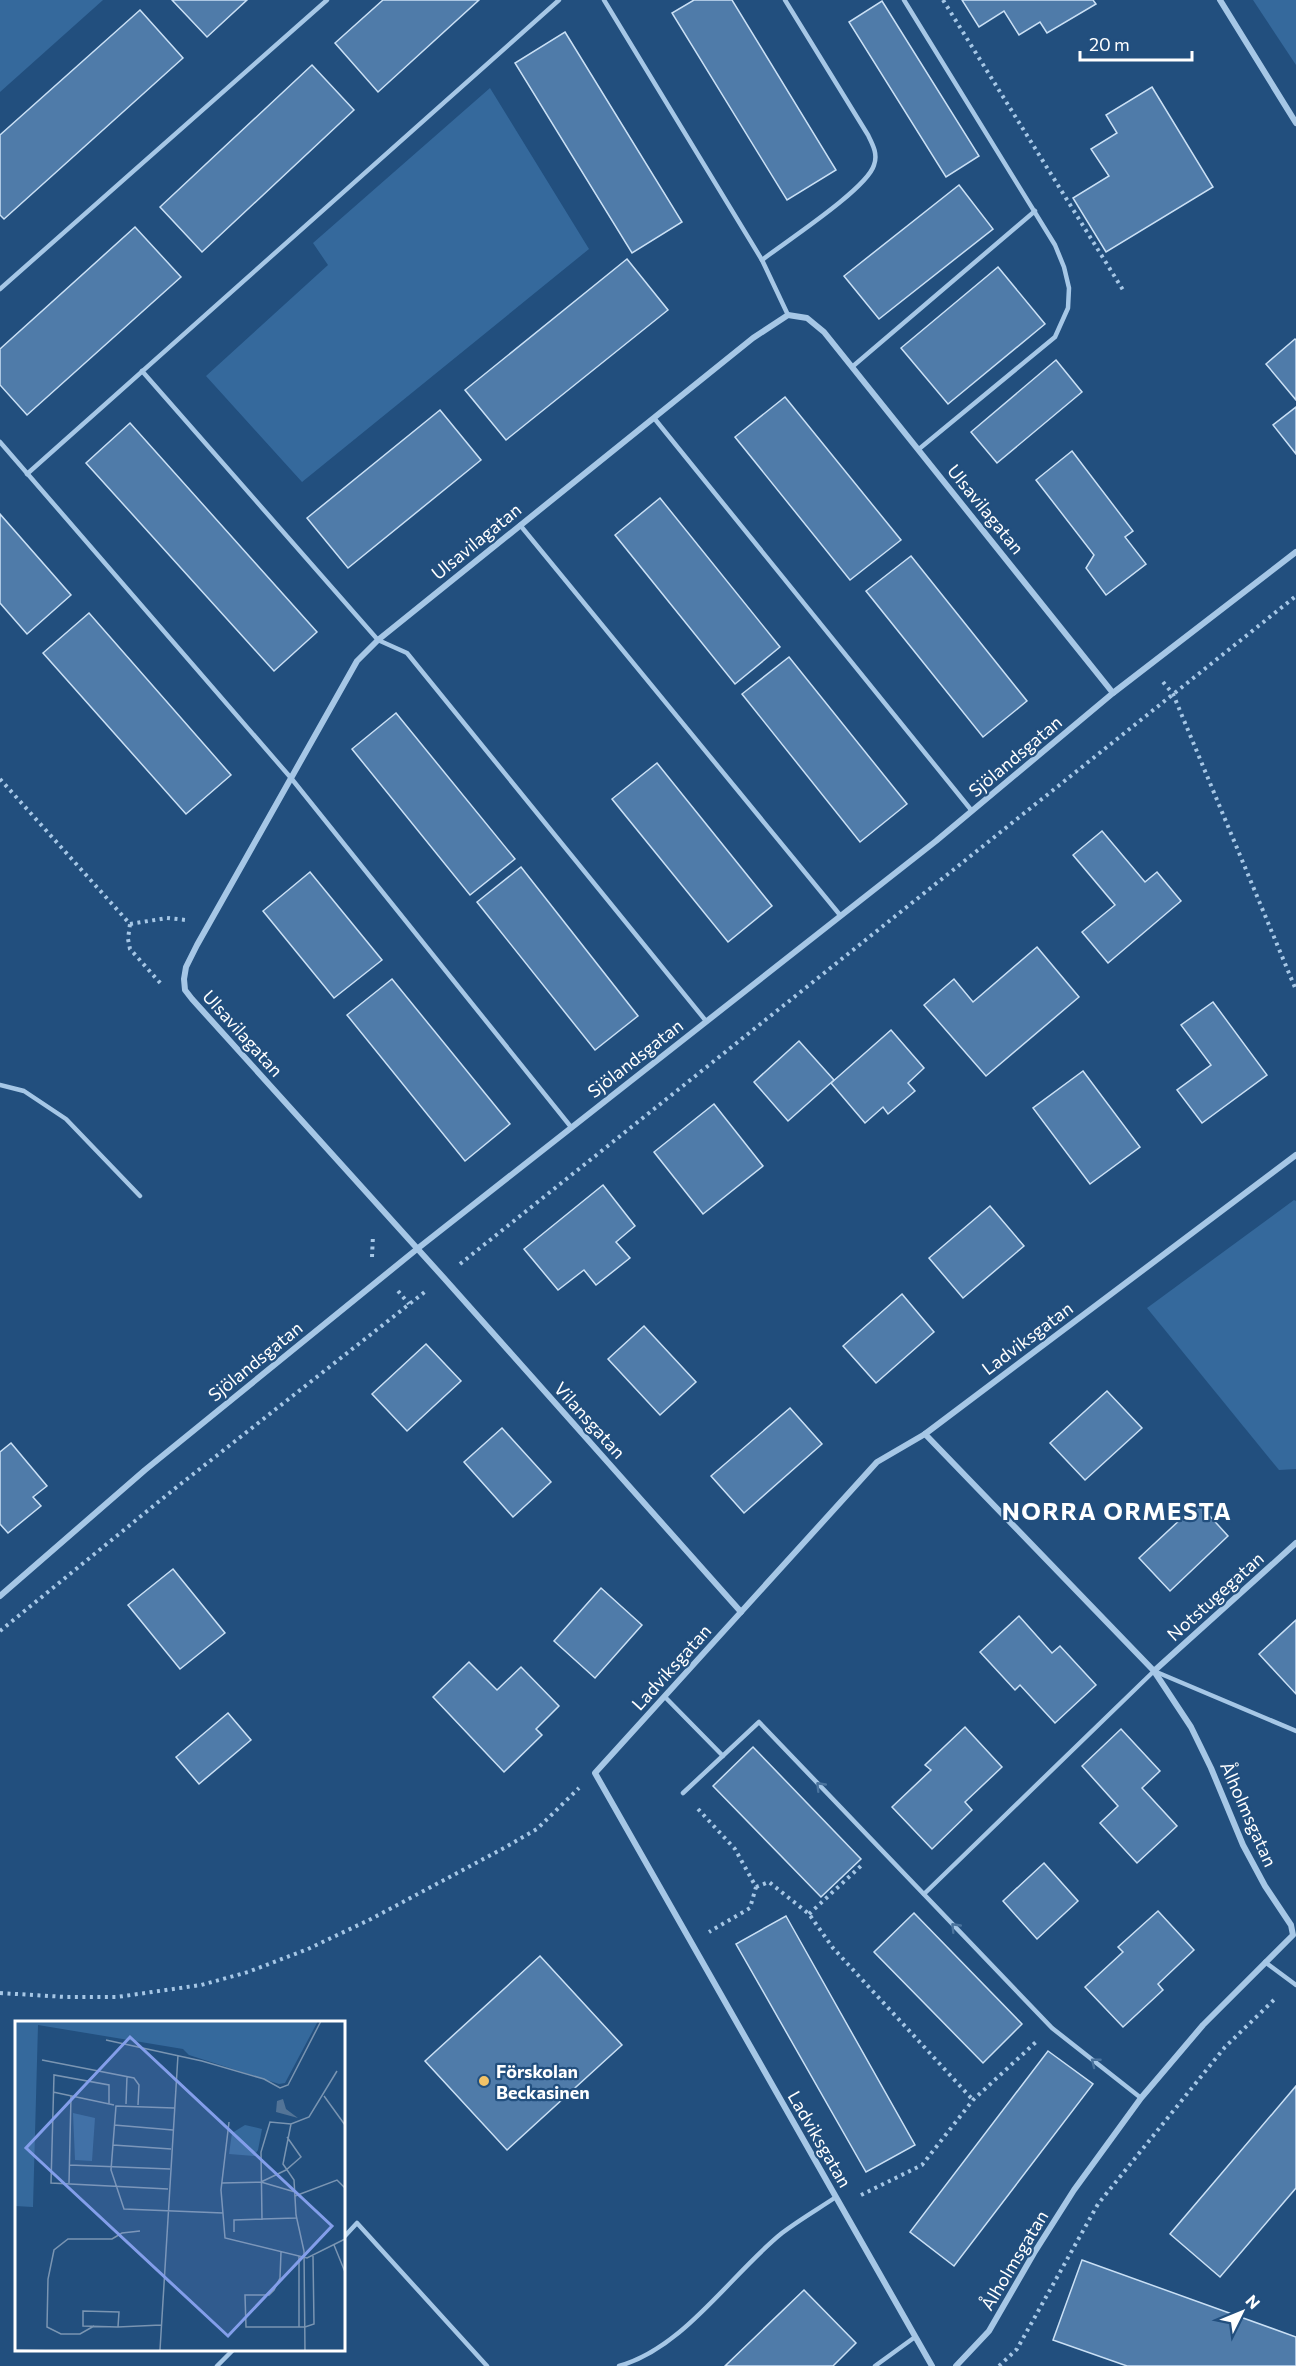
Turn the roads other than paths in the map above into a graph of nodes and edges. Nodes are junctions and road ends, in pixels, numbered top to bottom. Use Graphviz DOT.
graph roads {
  1 [pos="327,0"];
  2 [pos="559,0"];
  3 [pos="604,0"];
  4 [pos="786,0"];
  5 [pos="904,0"];
  6 [pos="1220,0"];
  7 [pos="1296,123"];
  8 [pos="1035,211"];
  9 [pos="762,260"];
  10 [pos="0,289"];
  11 [pos="788,315"];
  12 [pos="852,367"];
  13 [pos="142,371"];
  14 [pos="654,418"];
  15 [pos="0,442"];
  16 [pos="919,449"];
  17 [pos="27,474"];
  18 [pos="520,525"];
  19 [pos="1296,552"];
  20 [pos="378,640"];
  21 [pos="1113,693"];
  22 [pos="291,777"];
  23 [pos="972,811"];
  24 [pos="840,915"];
  25 [pos="705,1021"];
  26 [pos="0,1085"];
  27 [pos="572,1127"];
  28 [pos="1296,1155"];
  29 [pos="140,1196"];
  30 [pos="417,1249"];
  31 [pos="925,1434"];
  32 [pos="1296,1543"];
  33 [pos="0,1596"];
  34 [pos="741,1612"];
  35 [pos="1155,1671"];
  36 [pos="665,1697"];
  37 [pos="1296,1731"];
  38 [pos="723,1756"];
  39 [pos="683,1793"];
  40 [pos="924,1894"];
  41 [pos="1294,1933"];
  42 [pos="1265,1962"];
  43 [pos="1294,1984"];
  44 [pos="1141,2098"];
  45 [pos="836,2197"];
  46 [pos="345,2236"];
  47 [pos="915,2337"];
  48 [pos="231,2351"];
  49 [pos="217,2366"];
  50 [pos="487,2366"];
  51 [pos="619,2366"];
  52 [pos="875,2366"];
  53 [pos="932,2366"];
  54 [pos="956,2366"];
  1 -- 10 [label="lane"];
  2 -- 13 [label="lane"];
  3 -- 9 [label="lane"];
  4 -- 9 [label="lane"];
  5 -- 8 [label="lane"];
  6 -- 7 [label="street"];
  8 -- 12 [label="lane"];
  8 -- 16 [label="lane"];
  9 -- 11 [label="lane"];
  11 -- 12 [label="street, Ulsavilagatan"];
  11 -- 14 [label="street, Ulsavilagatan"];
  12 -- 16 [label="street, Ulsavilagatan"];
  13 -- 17 [label="lane"];
  13 -- 20 [label="lane"];
  14 -- 18 [label="street, Ulsavilagatan"];
  14 -- 23 [label="lane"];
  15 -- 17 [label="lane"];
  16 -- 21 [label="street, Ulsavilagatan"];
  17 -- 22 [label="lane"];
  18 -- 20 [label="street, Ulsavilagatan"];
  18 -- 24 [label="lane"];
  19 -- 21 [label="street, Sjölandsgatan"];
  20 -- 22 [label="street, Ulsavilagatan"];
  20 -- 25 [label="lane"];
  21 -- 23 [label="street, Sjölandsgatan"];
  22 -- 27 [label="lane"];
  22 -- 30 [label="street, Ulsavilagatan"];
  23 -- 24 [label="street, Sjölandsgatan"];
  24 -- 25 [label="street, Sjölandsgatan"];
  25 -- 27 [label="street, Sjölandsgatan"];
  26 -- 29 [label="lane"];
  27 -- 30 [label="street, Sjölandsgatan"];
  28 -- 31 [label="street, Ladviksgatan"];
  30 -- 33 [label="street, Sjölandsgatan"];
  30 -- 34 [label="street, Vilansgatan"];
  31 -- 34 [label="street, Ladviksgatan"];
  31 -- 35 [label="street, Ålholmsgatan"];
  32 -- 35 [label="street, Notstugegatan"];
  34 -- 36 [label="street, Ladviksgatan"];
  35 -- 37 [label="lane"];
  35 -- 40 [label="lane"];
  35 -- 41 [label="street, Ålholmsgatan"];
  36 -- 38 [label="lane"];
  36 -- 45 [label="street, Ladviksgatan"];
  38 -- 39 [label="lane"];
  40 -- 38 [label="lane, one-way"];
  44 -- 40 [label="lane, one-way"];
  41 -- 42 [label="street, Ålholmsgatan"];
  42 -- 43 [label="lane"];
  42 -- 44 [label="street, Ålholmsgatan"];
  44 -- 54 [label="street, Ålholmsgatan"];
  45 -- 47 [label="street, Ladviksgatan"];
  45 -- 51 [label="lane"];
  46 -- 50 [label="lane"];
  47 -- 52 [label="lane"];
  47 -- 53 [label="street, Ladviksgatan"];
  48 -- 49 [label="lane"];
}
